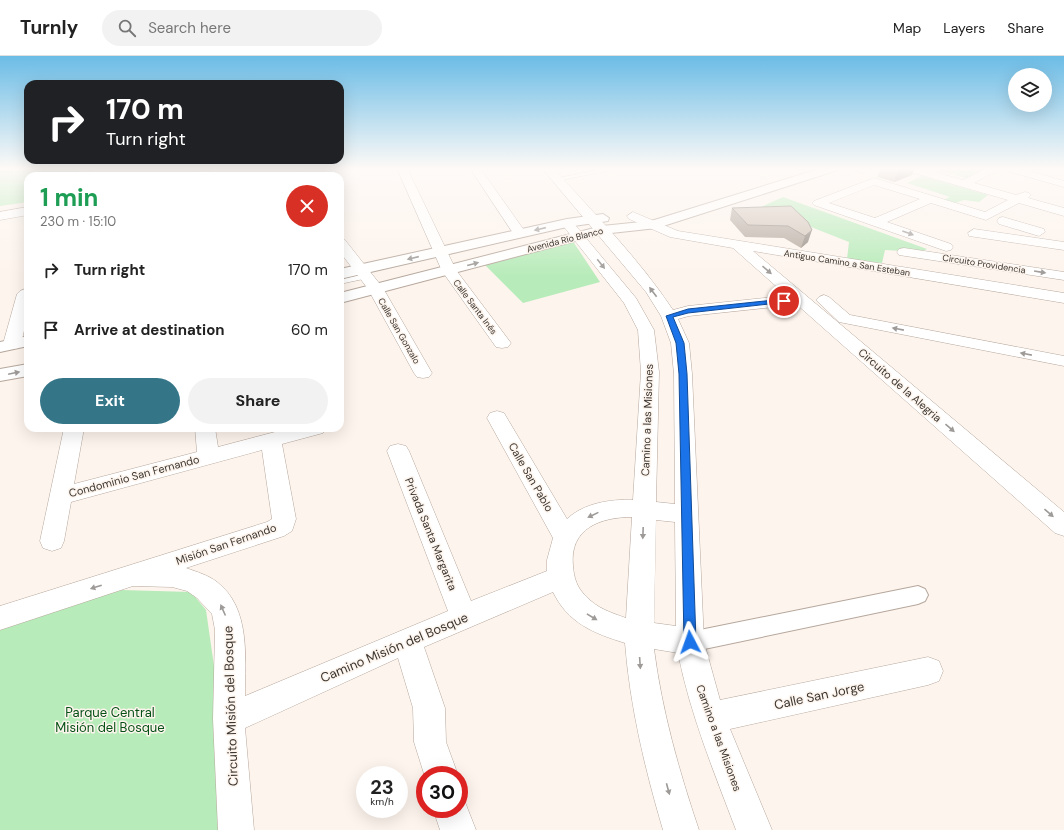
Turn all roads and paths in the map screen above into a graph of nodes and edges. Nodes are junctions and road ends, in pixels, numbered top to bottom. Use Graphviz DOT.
graph roads {
  1 [pos="418,204"];
  2 [pos="500,204"];
  3 [pos="572,204"];
  4 [pos="701,204"];
  5 [pos="821,204"];
  6 [pos="918,204"];
  7 [pos="947,204"];
  8 [pos="1016,204"];
  9 [pos="1023,204"];
  10 [pos="1043,204"];
  11 [pos="24,205"];
  12 [pos="0,210"];
  13 [pos="24,212"];
  14 [pos="1064,212"];
  15 [pos="0,216"];
  16 [pos="633,216"];
  17 [pos="650,218"];
  18 [pos="877,222"];
  19 [pos="585,227"];
  20 [pos="520,233"];
  21 [pos="1064,239"];
  22 [pos="737,244"];
  23 [pos="1064,246"];
  24 [pos="946,247"];
  25 [pos="344,248"];
  26 [pos="765,249"];
  27 [pos="439,252"];
  28 [pos="904,252"];
  29 [pos="932,256"];
  30 [pos="449,271"];
  31 [pos="344,275"];
  32 [pos="1064,276"];
  33 [pos="367,278"];
  34 [pos="344,281"];
  35 [pos="344,295"];
  36 [pos="1064,298"];
  37 [pos="24,300"];
  38 [pos="784,301"];
  39 [pos="669,316"];
  40 [pos="845,319"];
  41 [pos="826,322"];
  42 [pos="502,343"];
  43 [pos="17,344"];
  44 [pos="1064,361"];
  45 [pos="24,371"];
  46 [pos="424,373"];
  47 [pos="0,376"];
  48 [pos="497,418"];
  49 [pos="73,432"];
  50 [pos="205,432"];
  51 [pos="300,432"];
  52 [pos="271,439"];
  53 [pos="398,451"];
  54 [pos="208,456"];
  55 [pos="61,496"];
  56 [pos="644,510"];
  57 [pos="686,515"];
  58 [pos="1064,526"];
  59 [pos="565,537"];
  60 [pos="52,541"];
  61 [pos="133,575"];
  62 [pos="560,578"];
  63 [pos="918,594"];
  64 [pos="464,617"];
  65 [pos="0,618"];
  66 [pos="639,633"];
  67 [pos="407,640"];
  68 [pos="690,642"];
  69 [pos="928,671"];
  70 [pos="710,718"];
  71 [pos="229,719"];
  72 [pos="438,766"];
  73 [pos="454,818"];
  74 [pos="236,830"];
  75 [pos="458,830"];
  76 [pos="681,830"];
  77 [pos="754,830"];
  1 -- 27 [label="street, Calle Santa Inés"];
  2 -- 20 [label="street"];
  3 -- 19 [label="street"];
  4 -- 17 [label="street, Avenida Río Blanco"];
  5 -- 18 [label="street, Circuito Providencia"];
  6 -- 18 [label="street"];
  7 -- 8 [label="street, Circuito Providencia"];
  9 -- 21 [label="street"];
  10 -- 14 [label="street"];
  11 -- 12 [label="street"];
  13 -- 15 [label="street"];
  16 -- 17 [label="street, Antiguo Camino a San Esteban"];
  16 -- 19 [label="street, Avenida Río Blanco"];
  17 -- 19 [label="street, Avenida Río Blanco"];
  17 -- 22 [label="street, Antiguo Camino a San Esteban"];
  18 -- 24 [label="street, Circuito Providencia, one-way"];
  19 -- 20 [label="street, Avenida Río Blanco, one-way"];
  30 -- 19 [label="street, Avenida Río Blanco, one-way"];
  39 -- 19 [label="street, Camino a las Misiones, one-way"];
  19 -- 56 [label="street, Camino a las Misiones, one-way"];
  20 -- 27 [label="street, Avenida Río Blanco"];
  22 -- 26 [label="street, Antiguo Camino a San Esteban"];
  22 -- 41 [label="street, Circuito de la Alegria, one-way"];
  23 -- 24 [label="street"];
  24 -- 29 [label="street"];
  25 -- 33 [label="street, Calle San Gonzalo"];
  26 -- 36 [label="street, Antiguo Camino a San Esteban"];
  26 -- 40 [label="street"];
  27 -- 30 [label="street, Calle Santa Inés"];
  27 -- 33 [label="street, Avenida Río Blanco, one-way"];
  28 -- 29 [label="street, Circuito Providencia"];
  29 -- 32 [label="street, Circuito Providencia, one-way"];
  30 -- 33 [label="street, Avenida Río Blanco"];
  30 -- 42 [label="street, Calle Santa Inés"];
  31 -- 33 [label="street, Avenida Río Blanco"];
  33 -- 34 [label="lane"];
  33 -- 35 [label="street, Avenida Río Blanco"];
  33 -- 46 [label="street, Calle San Gonzalo"];
  37 -- 43 [label="street"];
  38 -- 39 [label="street"];
  39 -- 57 [label="street, Camino a las Misiones"];
  40 -- 41 [label="street"];
  44 -- 40 [label="street, one-way"];
  41 -- 58 [label="street, Circuito de la Alegria, one-way"];
  47 -- 45 [label="street, one-way"];
  48 -- 59 [label="street, Calle San Pablo"];
  49 -- 55 [label="street, Condominio San Fernando"];
  50 -- 54 [label="street, Condominio San Fernando"];
  51 -- 52 [label="street, Condominio San Fernando"];
  52 -- 54 [label="street, Condominio San Fernando"];
  52 -- 61 [label="street, Misión San Fernando"];
  53 -- 64 [label="street, Privada Santa Margarita"];
  54 -- 55 [label="street, Condominio San Fernando"];
  55 -- 60 [label="street, Condominio San Fernando"];
  56 -- 57 [label="street"];
  56 -- 59 [label="street, one-way"];
  56 -- 66 [label="street, Camino a las Misiones, one-way"];
  57 -- 68 [label="street, Camino a las Misiones"];
  59 -- 62 [label="street"];
  61 -- 65 [label="street, Circuito Misión del Bosque, one-way"];
  71 -- 61 [label="street, Circuito Misión del Bosque, one-way"];
  62 -- 64 [label="street, Camino Misión del Bosque"];
  62 -- 66 [label="street, one-way"];
  63 -- 68 [label="street"];
  64 -- 67 [label="street, Camino Misión del Bosque"];
  66 -- 68 [label="street"];
  66 -- 76 [label="street, Camino a las Misiones, one-way"];
  67 -- 71 [label="street, Camino Misión del Bosque"];
  67 -- 72 [label="street"];
  68 -- 70 [label="street, Camino a las Misiones"];
  69 -- 70 [label="street, Calle San Jorge"];
  70 -- 77 [label="street, Camino a las Misiones"];
  71 -- 74 [label="street, Circuito Misión del Bosque"];
  73 -- 75 [label="street"];
}
